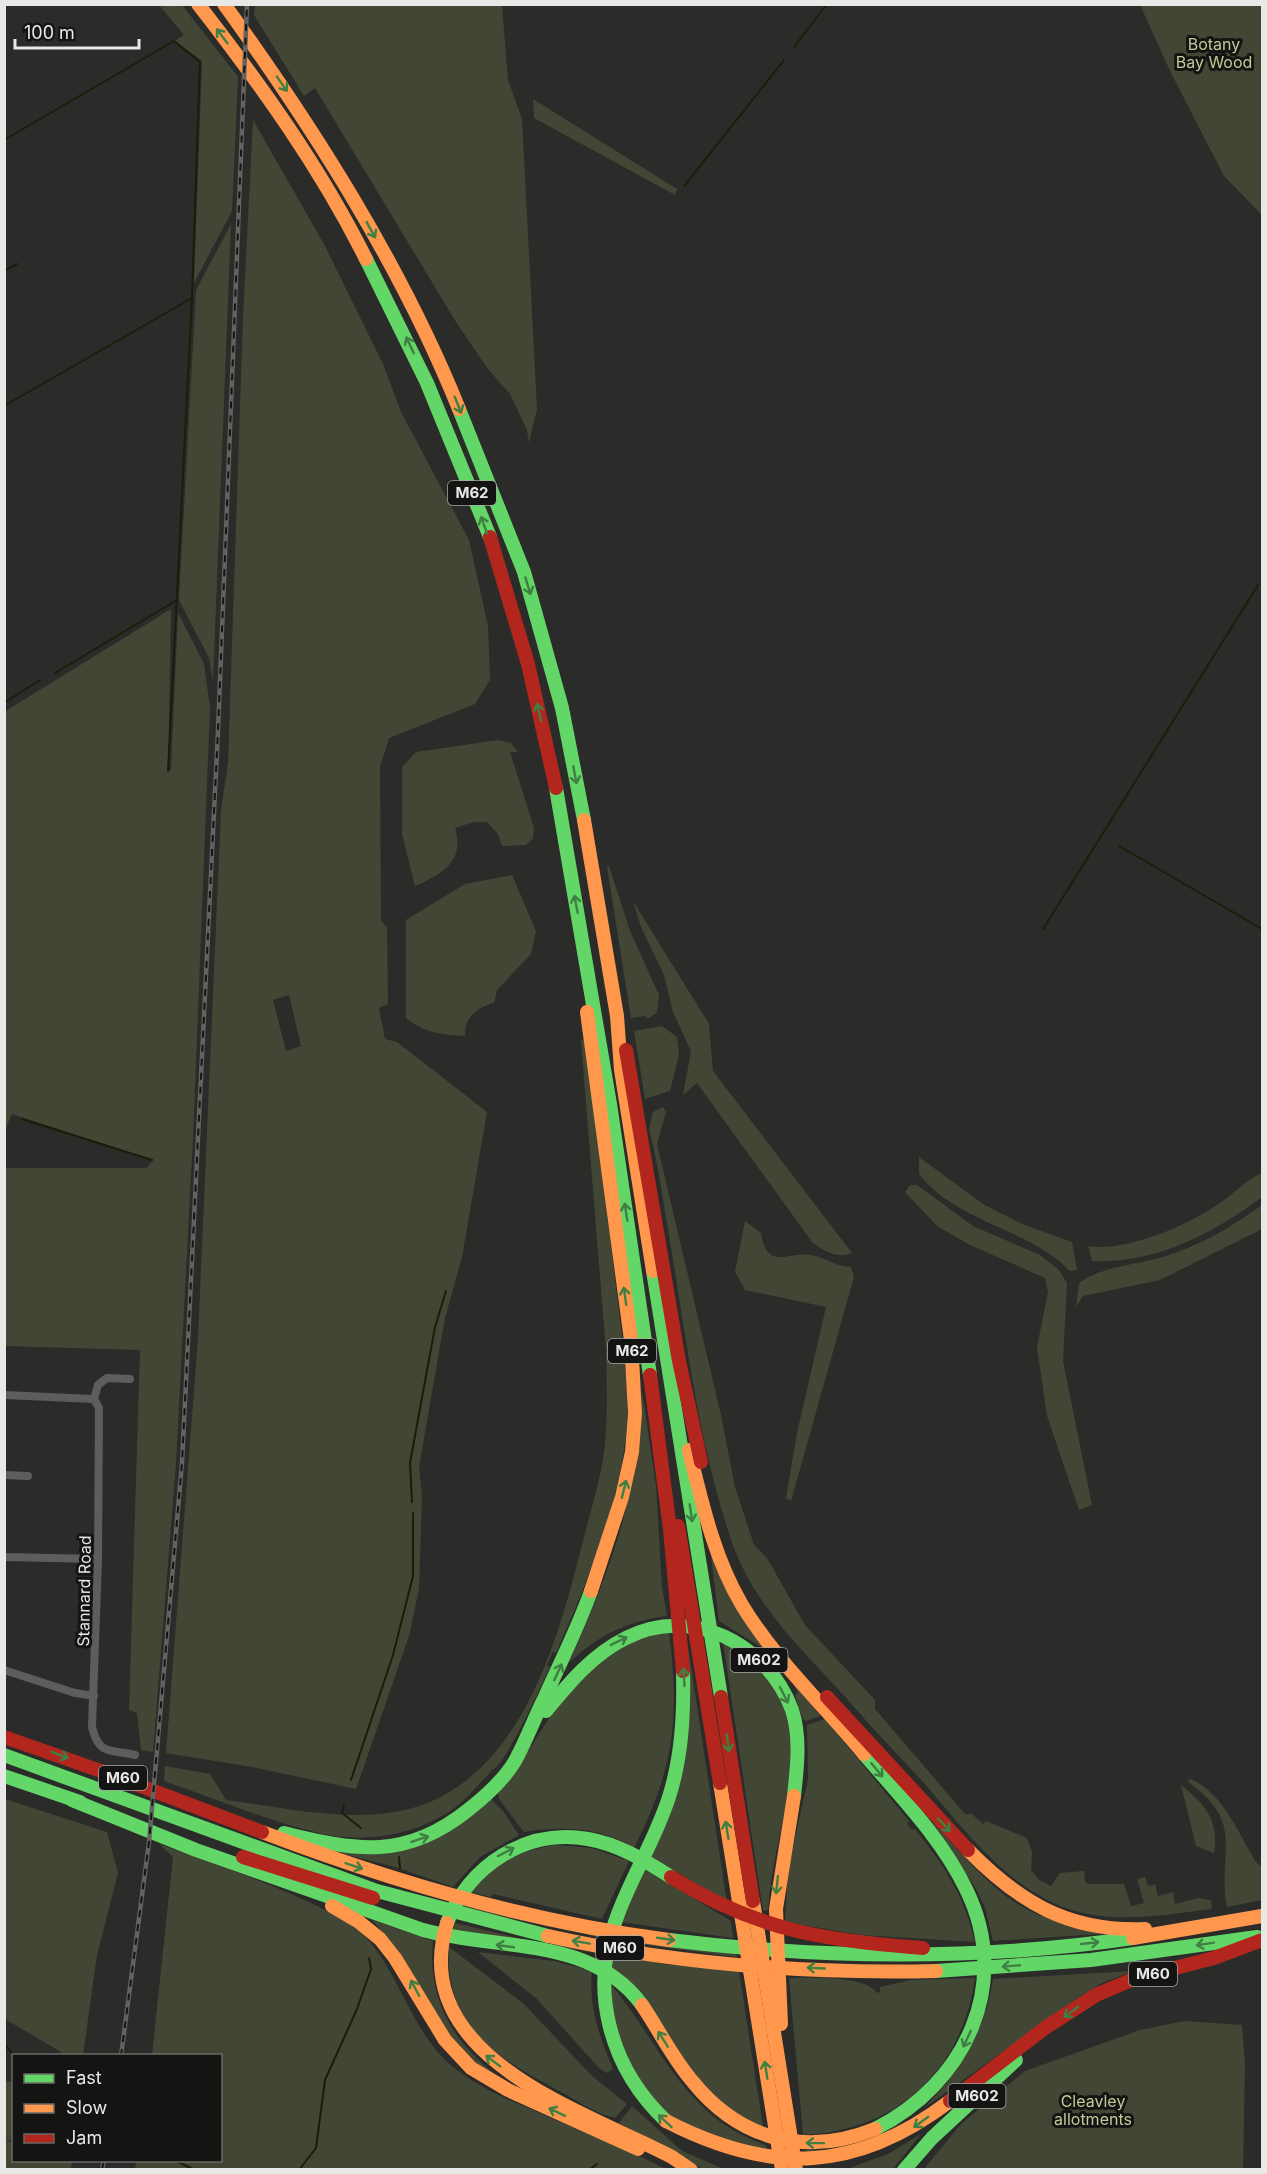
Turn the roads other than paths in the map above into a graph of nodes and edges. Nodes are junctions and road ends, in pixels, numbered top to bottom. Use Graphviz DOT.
graph roads {
  1 [pos="198,4"];
  2 [pos="224,4"];
  3 [pos="584,962"];
  4 [pos="617,1016"];
  5 [pos="665,1352"];
  6 [pos="130,1379"];
  7 [pos="653,1394"];
  8 [pos="4,1395"];
  9 [pos="94,1399"];
  10 [pos="4,1475"];
  11 [pos="28,1476"];
  12 [pos="4,1557"];
  13 [pos="98,1559"];
  14 [pos="792,1657"];
  15 [pos="4,1670"];
  16 [pos="94,1696"];
  17 [pos="534,1726"];
  18 [pos="4,1737"];
  19 [pos="4,1755"];
  20 [pos="135,1755"];
  21 [pos="4,1776"];
  22 [pos="72,1800"];
  23 [pos="240,1824"];
  24 [pos="276,1880"];
  25 [pos="434,1908"];
  26 [pos="1263,1916"];
  27 [pos="1241,1920"];
  28 [pos="1263,1938"];
  29 [pos="1003,1953"];
  30 [pos="772,1979"];
  31 [pos="1052,2026"];
  32 [pos="689,2169"];
  33 [pos="782,2169"];
  34 [pos="796,2169"];
  35 [pos="904,2169"];
  3 -- 1 [label="highway, M62, one-way"];
  2 -- 4 [label="highway, M62, one-way"];
  7 -- 3 [label="highway, M62, one-way"];
  17 -- 3 [label="highway, M62, one-way"];
  4 -- 5 [label="highway, M62"];
  4 -- 14 [label="highway, M62"];
  5 -- 24 [label="highway, M60, one-way"];
  5 -- 30 [label="highway, M602, one-way"];
  6 -- 9 [label="street"];
  31 -- 7 [label="highway, M62, one-way"];
  33 -- 7 [label="highway, one-way"];
  8 -- 9 [label="street"];
  9 -- 13 [label="street, Stannard Road"];
  10 -- 11 [label="street"];
  12 -- 13 [label="street"];
  13 -- 16 [label="street, Stannard Road"];
  14 -- 27 [label="highway, M60, one-way"];
  15 -- 16 [label="street"];
  16 -- 20 [label="street, Stannard Road"];
  23 -- 17 [label="highway, M60, one-way"];
  17 -- 30 [label="highway, M602, one-way"];
  18 -- 23 [label="highway, M60, one-way"];
  19 -- 25 [label="highway, M60"];
  21 -- 22 [label="highway, M60"];
  22 -- 24 [label="highway, M60"];
  22 -- 25 [label="highway, M60"];
  23 -- 29 [label="highway, M60, one-way"];
  32 -- 24 [label="highway, M60, one-way"];
  28 -- 25 [label="highway, M60, one-way"];
  26 -- 27 [label="highway, M60"];
  29 -- 27 [label="highway, M60, one-way"];
  28 -- 31 [label="highway, M60, one-way"];
  32 -- 29 [label="highway, M60, one-way"];
  30 -- 34 [label="highway, M602"];
  31 -- 35 [label="highway, M602"];
}
